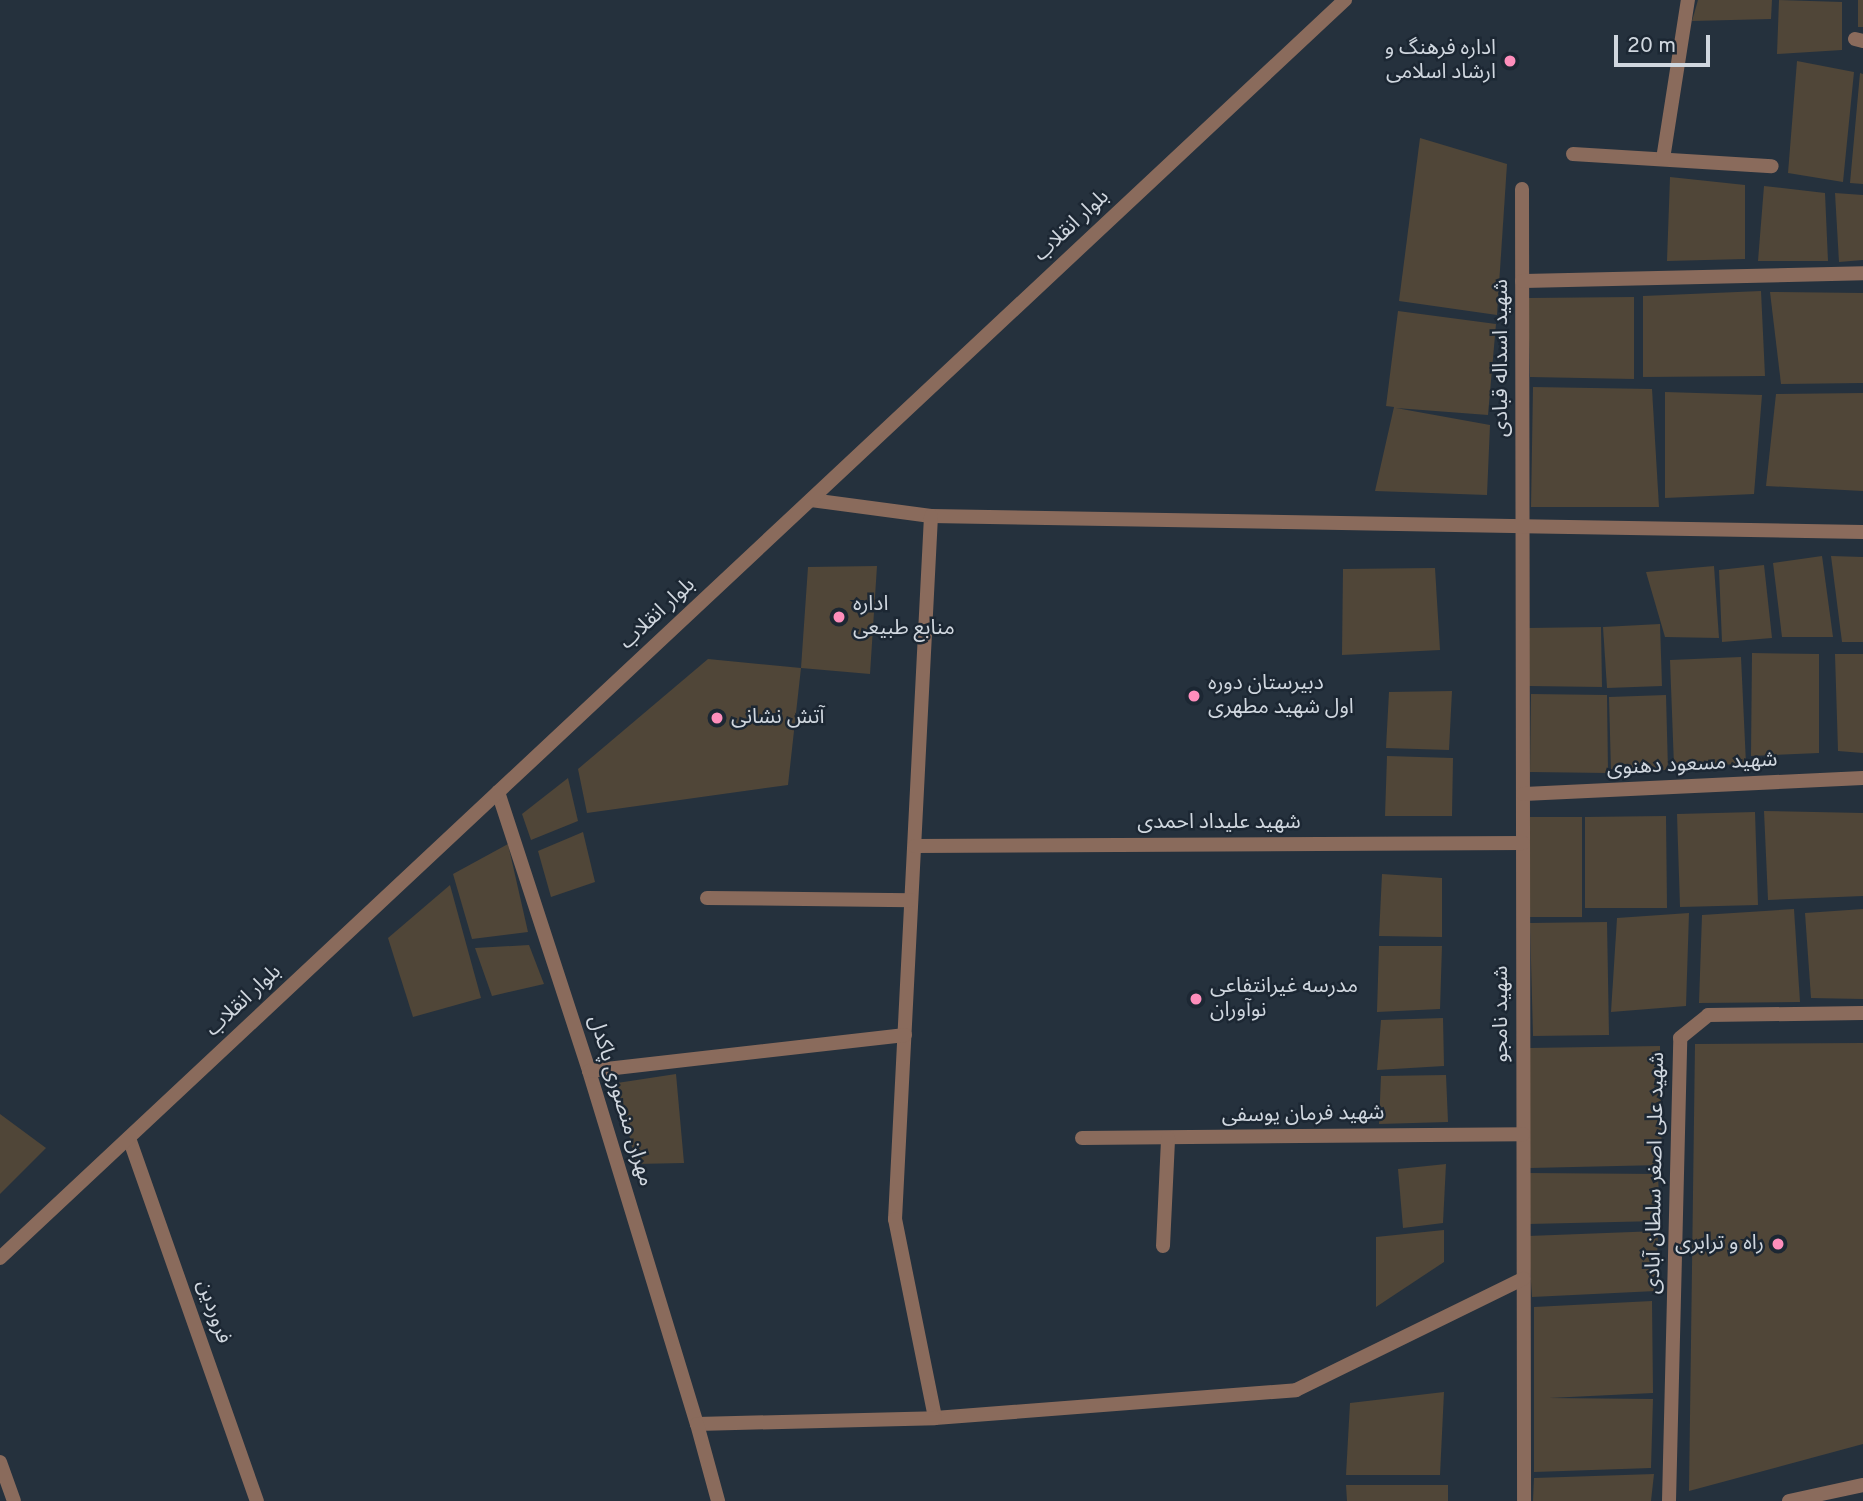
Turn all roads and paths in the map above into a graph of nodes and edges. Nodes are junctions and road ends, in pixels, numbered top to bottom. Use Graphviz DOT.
graph roads {
  1 [pos="1345,0"];
  2 [pos="1688,0"];
  3 [pos="1573,154"];
  4 [pos="1663,159"];
  5 [pos="1772,166"];
  6 [pos="1522,189"];
  7 [pos="1863,273"];
  8 [pos="1522,281"];
  9 [pos="811,500"];
  10 [pos="931,516"];
  11 [pos="1523,527"];
  12 [pos="1863,532"];
  13 [pos="1863,778"];
  14 [pos="498,792"];
  15 [pos="1523,794"];
  16 [pos="1523,843"];
  17 [pos="915,846"];
  18 [pos="707,898"];
  19 [pos="912,900"];
  20 [pos="1863,1013"];
  21 [pos="905,1035"];
  22 [pos="589,1071"];
  23 [pos="1523,1134"];
  24 [pos="129,1138"];
  25 [pos="1082,1138"];
  26 [pos="1168,1138"];
  27 [pos="1163,1246"];
  28 [pos="0,1258"];
  29 [pos="1523,1279"];
  30 [pos="935,1418"];
  31 [pos="697,1424"];
  32 [pos="0,1462"];
  33 [pos="1863,1485"];
  34 [pos="14,1501"];
  35 [pos="257,1501"];
  36 [pos="718,1501"];
  37 [pos="1524,1501"];
  38 [pos="1669,1501"];
  39 [pos="1789,1501"];
  1 -- 9 [label="street, بلوار انقلاب"];
  2 -- 4 [label="street"];
  3 -- 4 [label="street"];
  4 -- 5 [label="street"];
  6 -- 8 [label="street, شهید اسداله قبادی"];
  7 -- 8 [label="street"];
  8 -- 11 [label="street, شهید اسداله قبادی"];
  9 -- 10 [label="street"];
  9 -- 14 [label="street, بلوار انقلاب"];
  10 -- 11 [label="street"];
  10 -- 17 [label="street"];
  11 -- 12 [label="street"];
  11 -- 15 [label="street, شهید نامجو"];
  13 -- 15 [label="street, شهید مسعود دهنوی"];
  14 -- 22 [label="street, مهران منصوری پاکدل"];
  14 -- 24 [label="street, بلوار انقلاب"];
  15 -- 16 [label="street, شهید نامجو"];
  16 -- 17 [label="street, شهید علیداد احمدی"];
  16 -- 23 [label="street, شهید نامجو"];
  17 -- 19 [label="street"];
  18 -- 19 [label="street"];
  19 -- 21 [label="street"];
  20 -- 38 [label="street, شهید علی اصغر سلطان آبادی"];
  21 -- 22 [label="street"];
  21 -- 30 [label="street"];
  22 -- 31 [label="street, مهران منصوری پاکدل"];
  23 -- 26 [label="street, شهید فرمان یوسفی"];
  23 -- 29 [label="street, شهید نامجو"];
  24 -- 28 [label="street, بلوار انقلاب"];
  24 -- 35 [label="street, فروردین"];
  25 -- 26 [label="street, شهید فرمان یوسفی"];
  26 -- 27 [label="street"];
  29 -- 30 [label="street"];
  29 -- 37 [label="street, شهید نامجو"];
  30 -- 31 [label="street"];
  31 -- 36 [label="street, مهران منصوری پاکدل"];
  32 -- 34 [label="street"];
  33 -- 39 [label="street"];
}
